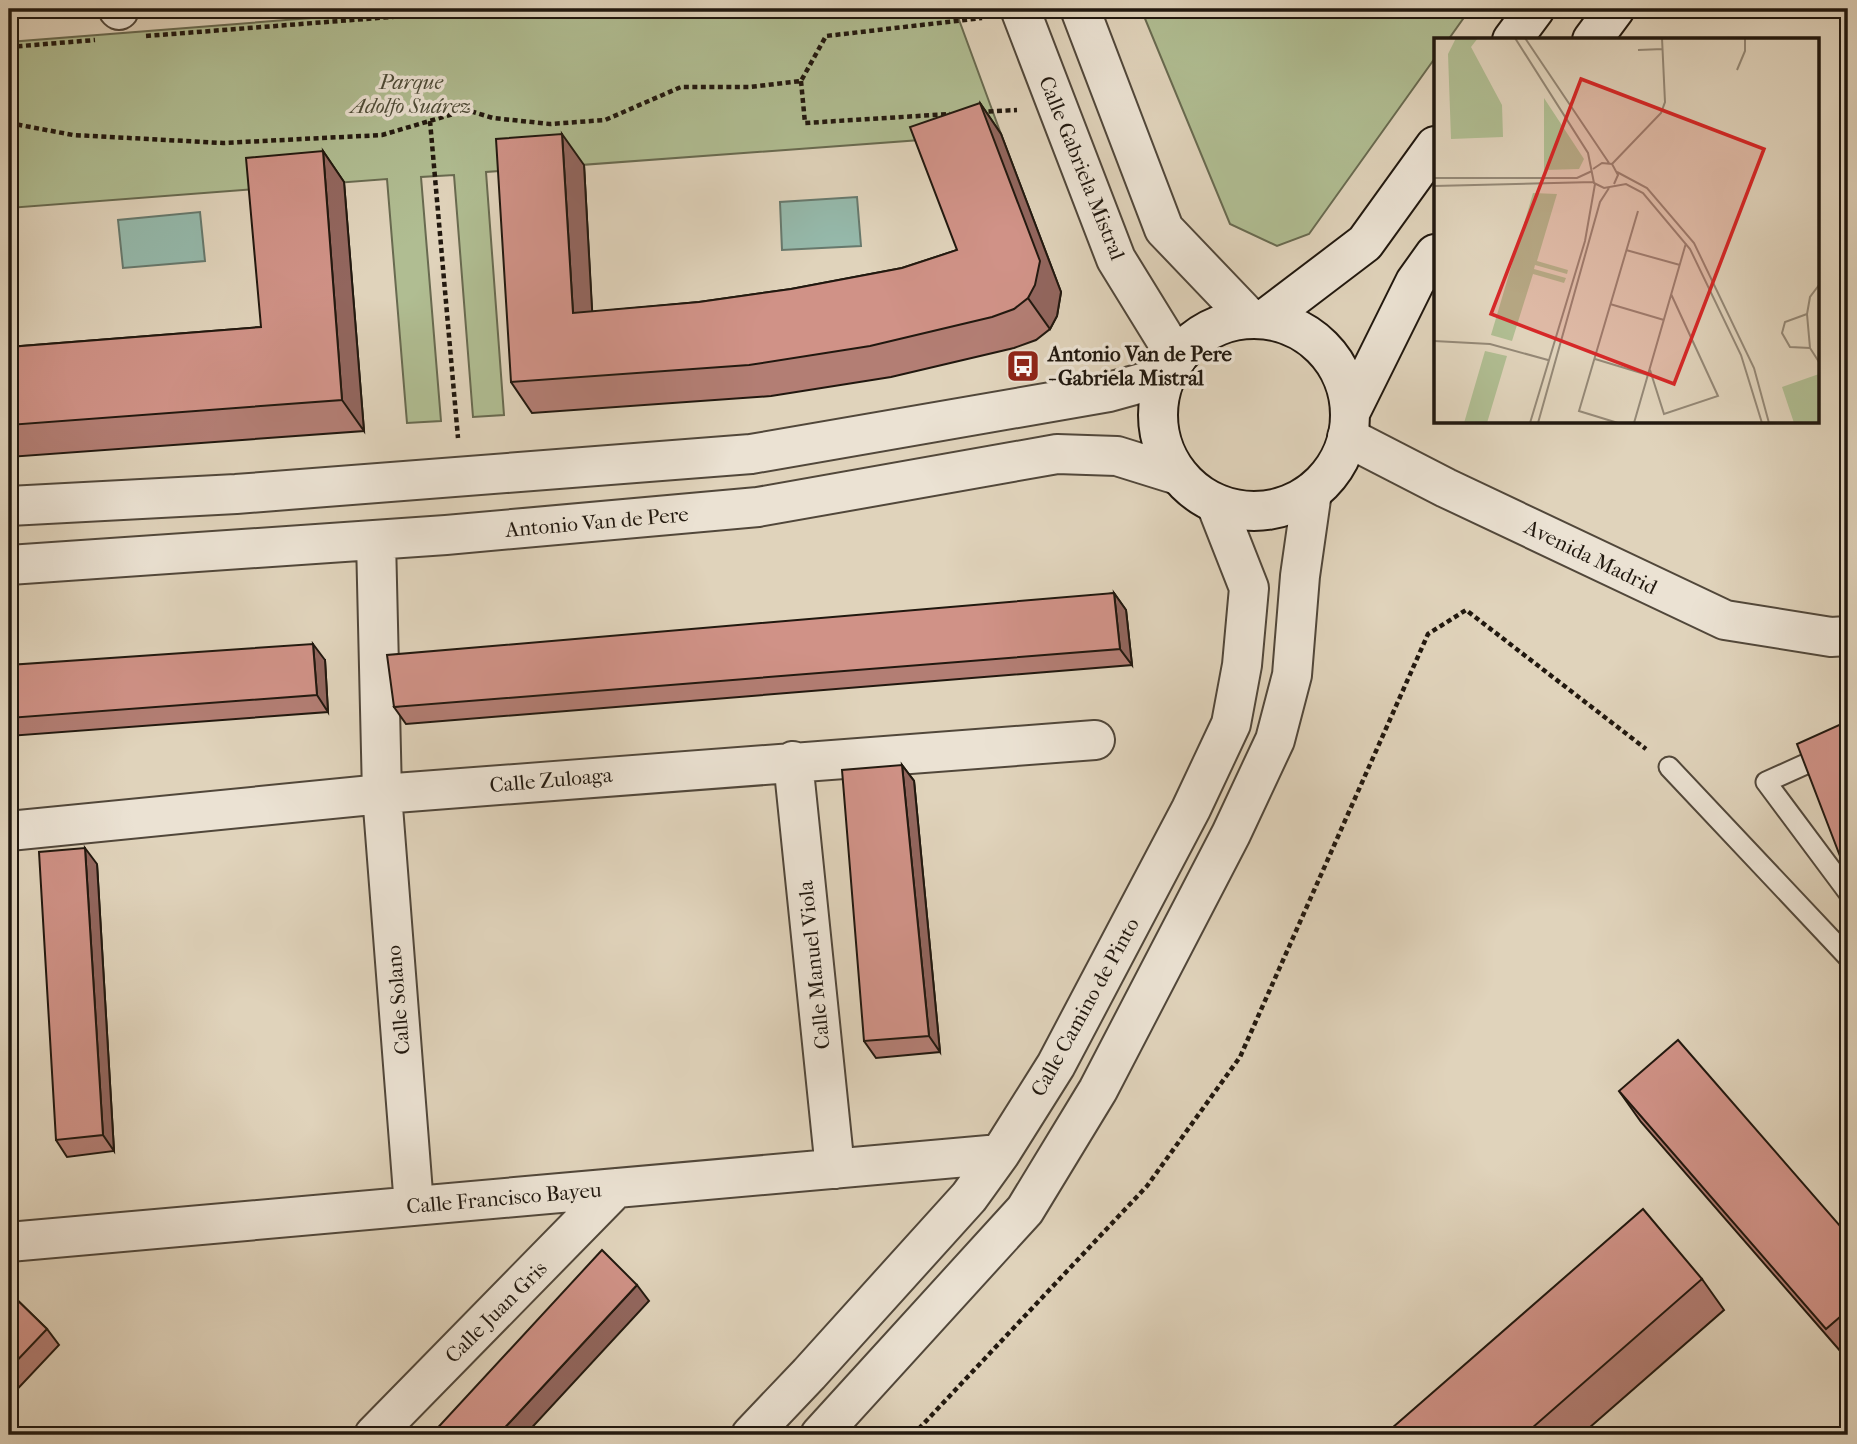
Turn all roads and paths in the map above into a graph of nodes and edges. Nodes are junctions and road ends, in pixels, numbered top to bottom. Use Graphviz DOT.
graph roads {
  1 [pos="494,9"];
  2 [pos="1080,9"];
  3 [pos="1535,9"];
  4 [pos="1615,9"];
  5 [pos="1020,11"];
  6 [pos="119,24"];
  7 [pos="1514,38"];
  8 [pos="1593,38"];
  9 [pos="9,47"];
  10 [pos="801,80"];
  11 [pos="1058,107"];
  12 [pos="978,112"];
  13 [pos="952,114"];
  14 [pos="430,121"];
  15 [pos="9,123"];
  16 [pos="1434,147"];
  17 [pos="1434,255"];
  18 [pos="1258,319"];
  19 [pos="1172,367"];
  20 [pos="1348,425"];
  21 [pos="1178,475"];
  22 [pos="462,477"];
  23 [pos="1312,492"];
  24 [pos="1216,504"];
  25 [pos="9,506"];
  26 [pos="376,540"];
  27 [pos="9,565"];
  28 [pos="1848,636"];
  29 [pos="1095,740"];
  30 [pos="1848,745"];
  31 [pos="793,761"];
  32 [pos="1669,767"];
  33 [pos="382,794"];
  34 [pos="9,831"];
  35 [pos="1848,892"];
  36 [pos="1848,957"];
  37 [pos="1000,1154"];
  38 [pos="835,1169"];
  39 [pos="616,1188"];
  40 [pos="414,1206"];
  41 [pos="16,1247"];
  42 [pos="374,1435"];
  43 [pos="751,1435"];
  44 [pos="820,1435"];
  45 [pos="913,1435"];
  1 -- 6 [label="path"];
  2 -- 18 [label="street"];
  3 -- 7 [label="street"];
  4 -- 8 [label="street"];
  5 -- 10 [label="path"];
  5 -- 11 [label="street, Calle Gabriela Mistral"];
  6 -- 9 [label="path"];
  10 -- 13 [label="path"];
  10 -- 14 [label="path"];
  11 -- 12 [label="path"];
  11 -- 19 [label="street, Calle Gabriela Mistral"];
  14 -- 15 [label="path"];
  14 -- 22 [label="path"];
  16 -- 18 [label="street"];
  17 -- 20 [label="street"];
  18 -- 19 [label="street"];
  18 -- 20 [label="street"];
  19 -- 21 [label="street"];
  19 -- 22 [label="street"];
  20 -- 23 [label="street"];
  20 -- 28 [label="street, Avenida Madrid"];
  21 -- 24 [label="street"];
  21 -- 26 [label="street, Antonio Van de Pere"];
  22 -- 25 [label="street"];
  23 -- 24 [label="street"];
  23 -- 44 [label="street"];
  24 -- 37 [label="street, Calle Camino de Pinto"];
  26 -- 27 [label="street, Antonio Van de Pere"];
  26 -- 33 [label="street, Calle Solano"];
  29 -- 31 [label="street, Calle Zuloaga"];
  30 -- 35 [label="lane"];
  31 -- 33 [label="street, Calle Zuloaga"];
  31 -- 38 [label="street, Calle Manuel Viola"];
  32 -- 36 [label="lane"];
  32 -- 45 [label="path"];
  33 -- 34 [label="street, Calle Zuloaga"];
  33 -- 40 [label="street, Calle Solano"];
  37 -- 38 [label="street, Calle Francisco Bayeu"];
  37 -- 43 [label="street, Calle Camino de Pinto"];
  38 -- 39 [label="street, Calle Francisco Bayeu"];
  39 -- 40 [label="street, Calle Francisco Bayeu"];
  39 -- 42 [label="street, Calle Juan Gris"];
  40 -- 41 [label="street, Calle Francisco Bayeu"];
}
